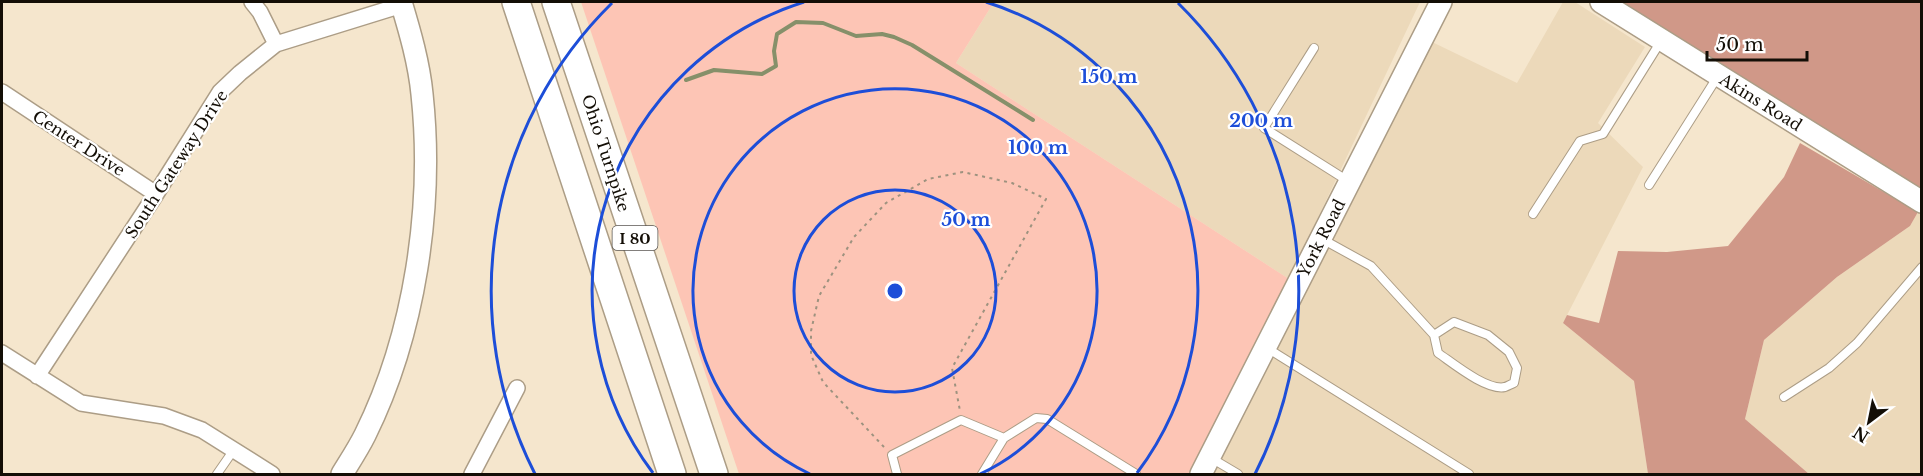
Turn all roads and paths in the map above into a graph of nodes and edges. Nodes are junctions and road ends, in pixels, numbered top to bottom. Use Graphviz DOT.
graph roads {
  1 [pos="252,2"];
  2 [pos="516,2"];
  3 [pos="556,2"];
  4 [pos="1441,2"];
  5 [pos="1601,2"];
  6 [pos="401,3"];
  7 [pos="1662,40"];
  8 [pos="276,44"];
  9 [pos="1314,48"];
  10 [pos="1718,75"];
  11 [pos="2,92"];
  12 [pos="1350,182"];
  13 [pos="1649,185"];
  14 [pos="156,194"];
  15 [pos="1922,202"];
  16 [pos="1533,214"];
  17 [pos="1321,238"];
  18 [pos="1922,267"];
  19 [pos="1434,335"];
  20 [pos="1266,347"];
  21 [pos="2,352"];
  22 [pos="38,376"];
  23 [pos="517,388"];
  24 [pos="1784,397"];
  25 [pos="961,420"];
  26 [pos="1004,438"];
  27 [pos="233,451"];
  28 [pos="892,454"];
  29 [pos="481,459"];
  30 [pos="1205,466"];
  31 [pos="217,474"];
  32 [pos="272,474"];
  33 [pos="342,474"];
  34 [pos="472,474"];
  35 [pos="486,474"];
  36 [pos="672,474"];
  37 [pos="714,474"];
  38 [pos="897,474"];
  39 [pos="982,474"];
  40 [pos="1136,474"];
  41 [pos="1238,474"];
  42 [pos="1469,474"];
  1 -- 8 [label="street"];
  2 -- 36 [label="highway, I 80"];
  3 -- 37 [label="highway, Ohio Turnpike / I 80"];
  4 -- 12 [label="street, York Road"];
  5 -- 7 [label="street, Akins Road"];
  6 -- 8 [label="street, South Gateway Drive"];
  6 -- 33 [label="street"];
  7 -- 10 [label="street, Akins Road"];
  7 -- 16 [label="lane"];
  8 -- 14 [label="street, South Gateway Drive"];
  9 -- 12 [label="lane"];
  10 -- 13 [label="lane"];
  10 -- 15 [label="street, Akins Road"];
  11 -- 14 [label="street, Center Drive"];
  12 -- 17 [label="street, York Road"];
  14 -- 22 [label="street, South Gateway Drive"];
  17 -- 19 [label="lane"];
  17 -- 20 [label="street, York Road"];
  18 -- 24 [label="lane"];
  19 -- 19 [label="lane"];
  20 -- 30 [label="street, York Road"];
  20 -- 42 [label="lane"];
  21 -- 22 [label="street"];
  22 -- 27 [label="street"];
  23 -- 29 [label="street"];
  25 -- 26 [label="lane"];
  25 -- 28 [label="lane"];
  25 -- 28 [label="path"];
  26 -- 39 [label="lane"];
  26 -- 40 [label="lane"];
  27 -- 31 [label="lane"];
  27 -- 32 [label="street"];
  28 -- 38 [label="lane"];
  29 -- 34 [label="street"];
  29 -- 35 [label="street"];
  30 -- 41 [label="lane"];
}
